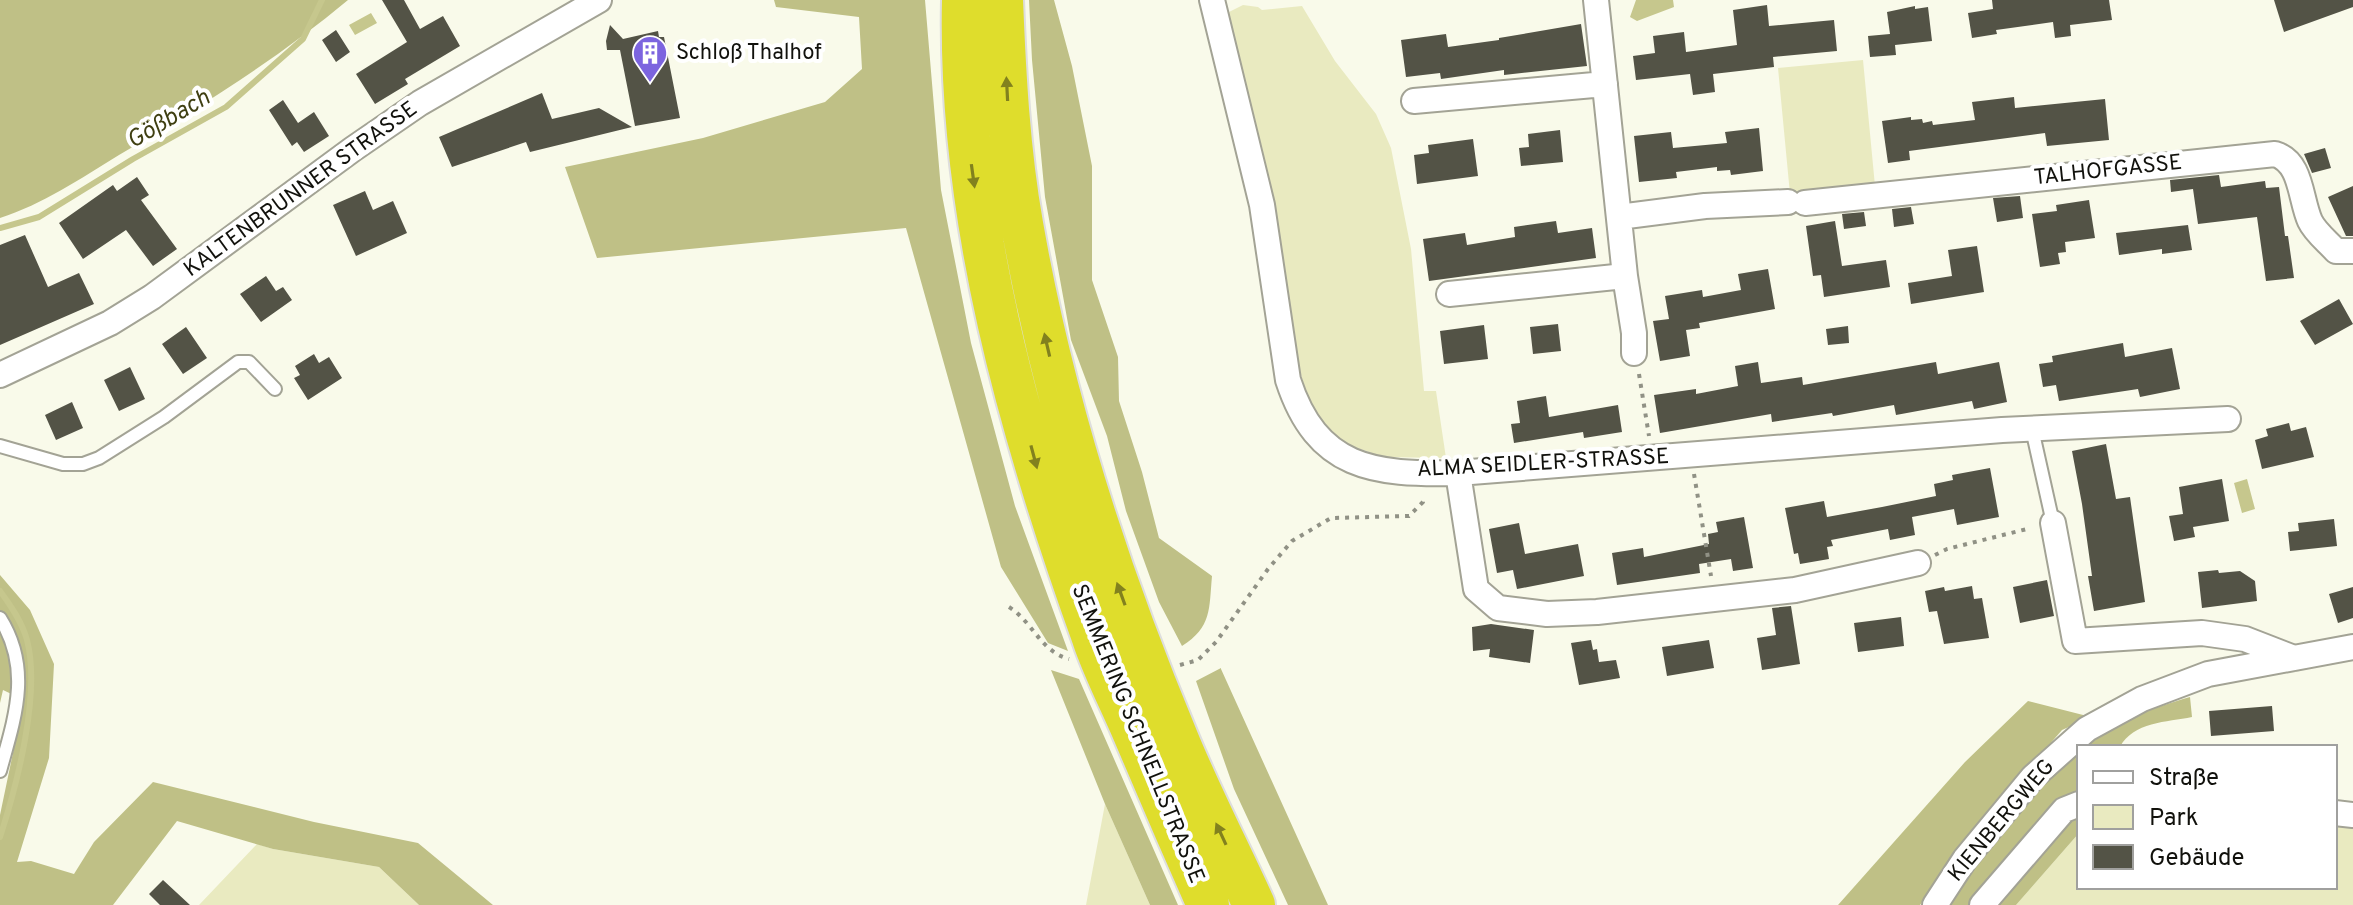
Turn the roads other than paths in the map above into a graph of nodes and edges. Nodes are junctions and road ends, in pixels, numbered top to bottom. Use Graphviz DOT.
graph roads {
  1 [pos="599,0"];
  2 [pos="963,0"];
  3 [pos="1212,0"];
  4 [pos="1596,0"];
  5 [pos="1003,20"];
  6 [pos="1605,84"];
  7 [pos="1414,101"];
  8 [pos="1619,217"];
  9 [pos="2353,251"];
  10 [pos="1625,276"];
  11 [pos="1449,294"];
  12 [pos="1636,358"];
  13 [pos="0,375"];
  14 [pos="275,389"];
  15 [pos="2228,419"];
  16 [pos="2032,429"];
  17 [pos="0,446"];
  18 [pos="1458,473"];
  19 [pos="2053,523"];
  20 [pos="1918,563"];
  21 [pos="0,618"];
  22 [pos="2353,647"];
  23 [pos="2296,659"];
  24 [pos="0,771"];
  25 [pos="2077,805"];
  26 [pos="1208,905"];
  27 [pos="1254,905"];
  28 [pos="1935,905"];
  29 [pos="1982,905"];
  1 -- 13 [label="street, KALTENBRUNNER STRASSE"];
  2 -- 26 [label="highway, SEMMERING SCHNELLSTRASSE, one-way"];
  3 -- 18 [label="street, ALMA SEIDLER-STRASSE"];
  4 -- 6 [label="street"];
  27 -- 5 [label="highway, SEMMERING SCHNELLSTRASSE, one-way"];
  6 -- 7 [label="street"];
  6 -- 8 [label="street"];
  8 -- 9 [label="street, TALHOFGASSE"];
  8 -- 10 [label="street"];
  10 -- 11 [label="street"];
  10 -- 12 [label="street"];
  14 -- 17 [label="lane"];
  15 -- 16 [label="street, ALMA SEIDLER-STRASSE"];
  16 -- 18 [label="street, ALMA SEIDLER-STRASSE"];
  16 -- 19 [label="lane"];
  18 -- 20 [label="street"];
  19 -- 23 [label="street"];
  21 -- 24 [label="lane"];
  22 -- 23 [label="street, KIENBERGWEG"];
  23 -- 28 [label="street, KIENBERGWEG"];
  25 -- 29 [label="street, KIENBERGWEG"];
}
